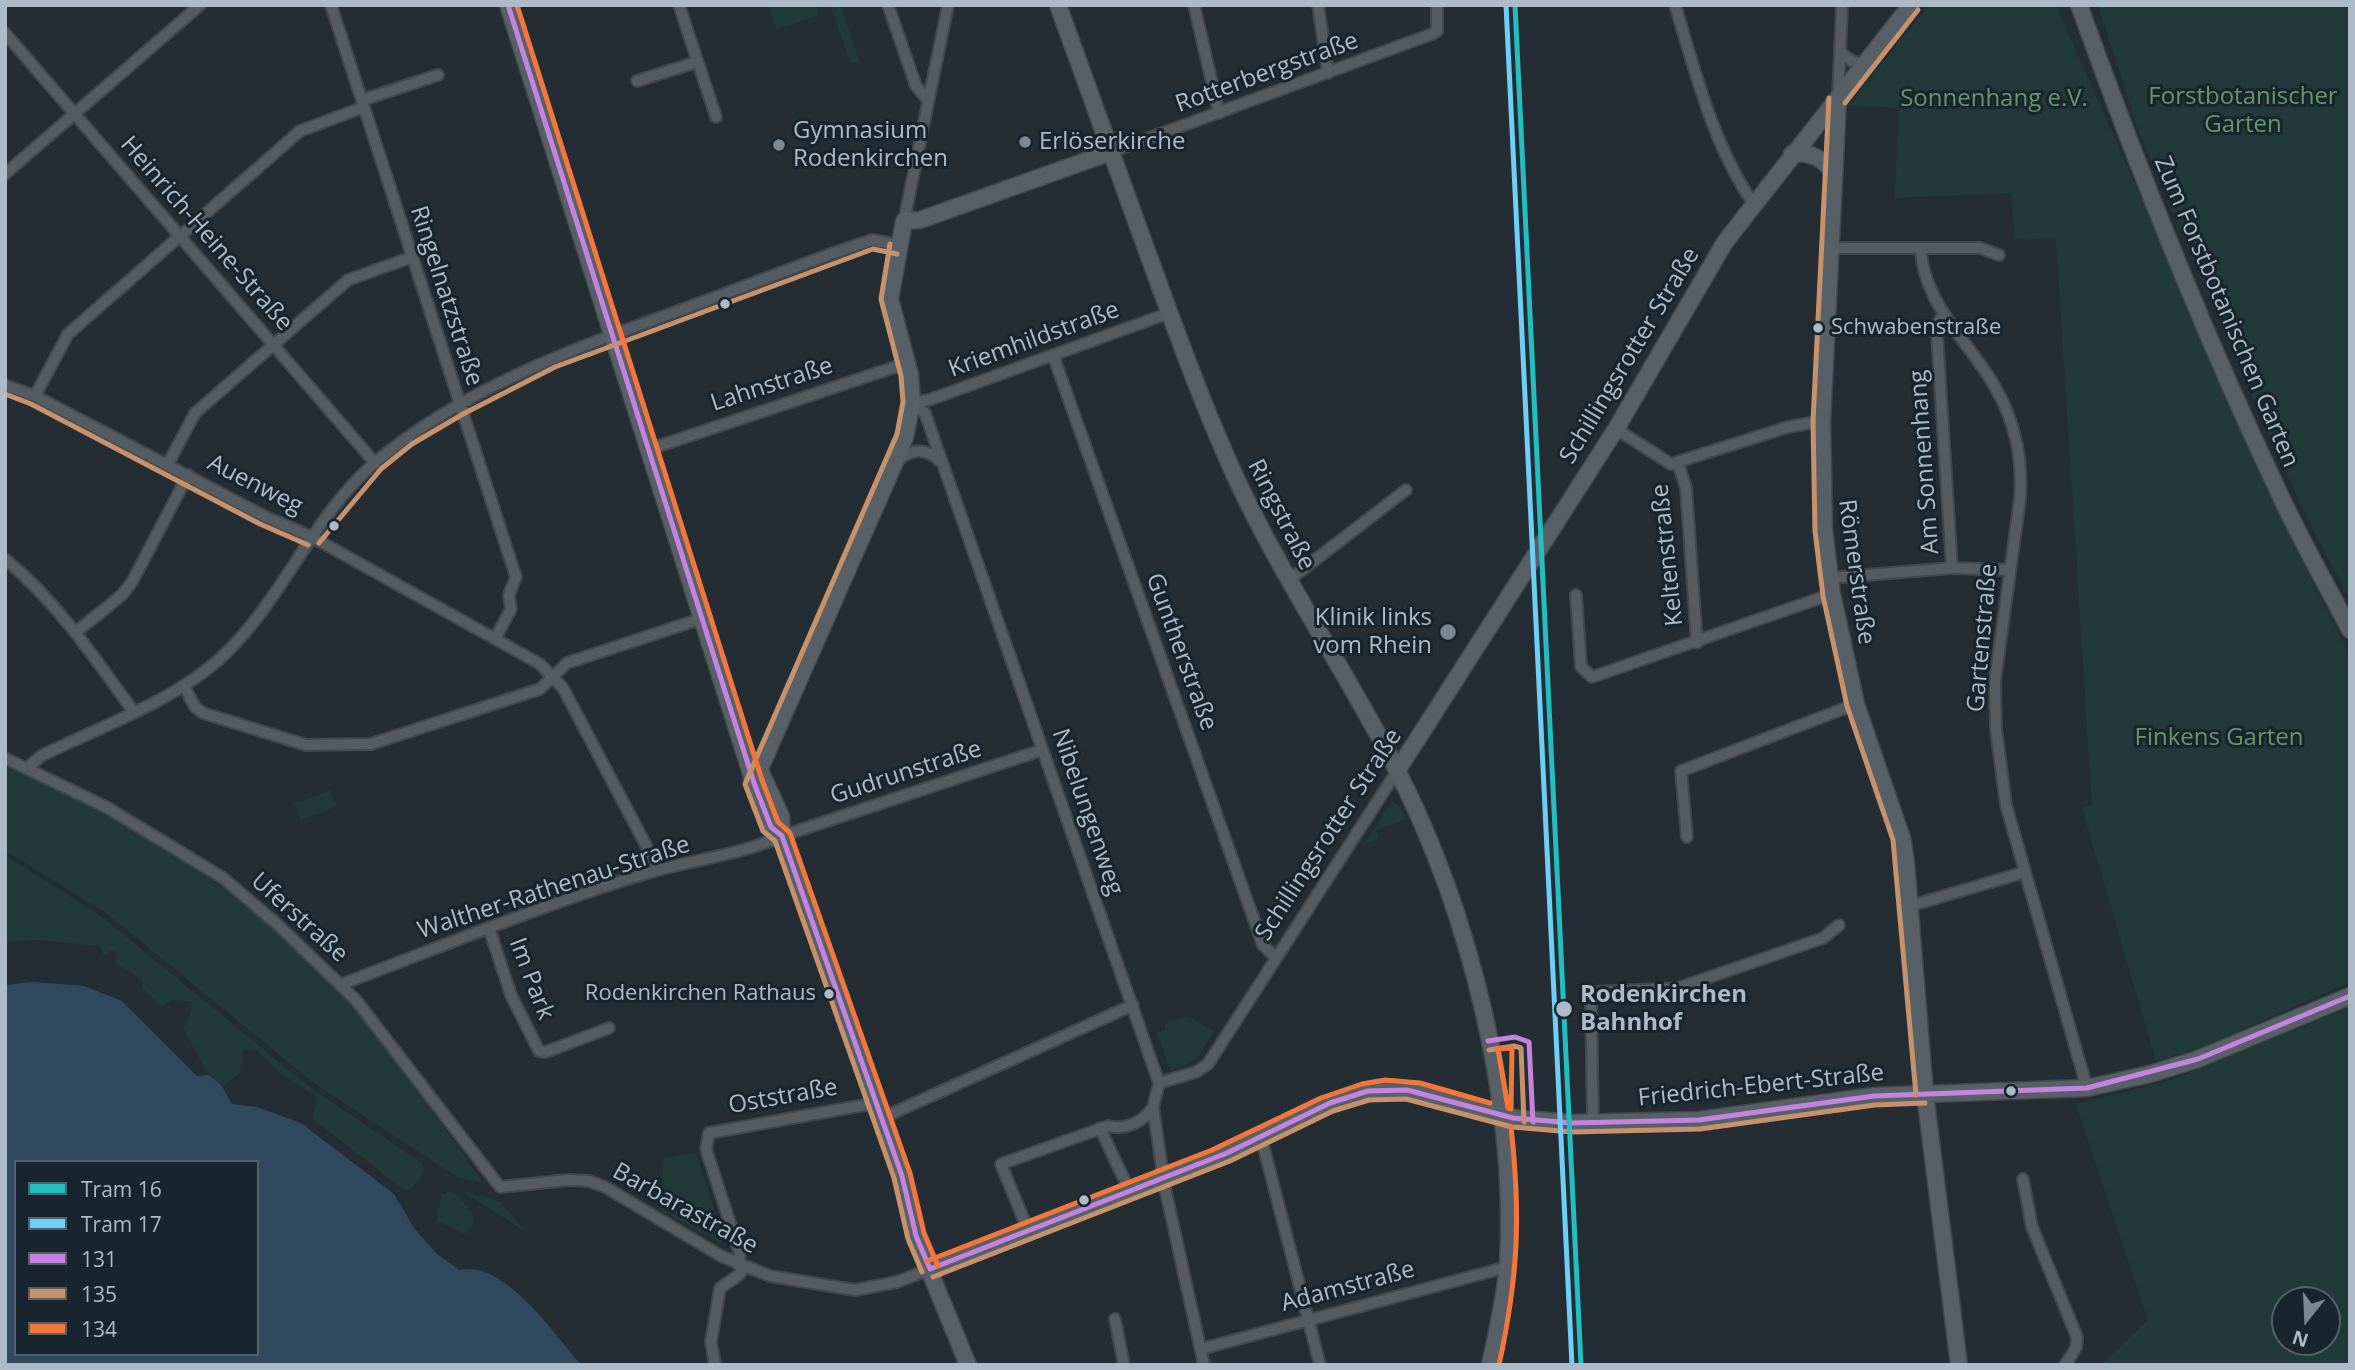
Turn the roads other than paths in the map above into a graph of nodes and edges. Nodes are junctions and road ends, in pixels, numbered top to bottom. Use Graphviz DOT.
graph roads {
  1 [pos="200,5"];
  2 [pos="331,5"];
  3 [pos="509,5"];
  4 [pos="678,5"];
  5 [pos="888,5"];
  6 [pos="948,5"];
  7 [pos="1058,5"];
  8 [pos="1194,5"];
  9 [pos="1318,5"];
  10 [pos="1437,5"];
  11 [pos="1675,5"];
  12 [pos="1842,5"];
  13 [pos="1911,5"];
  14 [pos="2079,5"];
  15 [pos="5,33"];
  16 [pos="1840,52"];
  17 [pos="697,62"];
  18 [pos="1865,64"];
  19 [pos="1328,73"];
  20 [pos="438,75"];
  21 [pos="637,81"];
  22 [pos="1838,98"];
  23 [pos="928,100"];
  24 [pos="363,104"];
  25 [pos="1219,113"];
  26 [pos="75,115"];
  27 [pos="716,117"];
  28 [pos="1111,152"];
  29 [pos="1792,154"];
  30 [pos="1834,173"];
  31 [pos="5,174"];
  32 [pos="1753,203"];
  33 [pos="904,221"];
  34 [pos="180,235"];
  35 [pos="899,245"];
  36 [pos="1831,248"];
  37 [pos="1921,249"];
  38 [pos="1999,255"];
  39 [pos="412,257"];
  40 [pos="1169,313"];
  41 [pos="1944,314"];
  42 [pos="615,334"];
  43 [pos="274,344"];
  44 [pos="1053,355"];
  45 [pos="907,363"];
  46 [pos="5,385"];
  47 [pos="35,396"];
  48 [pos="912,403"];
  49 [pos="459,405"];
  50 [pos="1822,421"];
  51 [pos="1616,429"];
  52 [pos="650,449"];
  53 [pos="895,462"];
  54 [pos="375,463"];
  55 [pos="942,463"];
  56 [pos="1678,463"];
  57 [pos="168,464"];
  58 [pos="188,475"];
  59 [pos="1406,490"];
  60 [pos="312,537"];
  61 [pos="5,559"];
  62 [pos="1952,568"];
  63 [pos="2009,570"];
  64 [pos="1289,580"];
  65 [pos="1831,586"];
  66 [pos="1576,595"];
  67 [pos="703,618"];
  68 [pos="2350,630"];
  69 [pos="76,632"];
  70 [pos="496,637"];
  71 [pos="1698,643"];
  72 [pos="554,676"];
  73 [pos="184,686"];
  74 [pos="1856,704"];
  75 [pos="133,711"];
  76 [pos="740,734"];
  77 [pos="772,742"];
  78 [pos="1042,750"];
  79 [pos="5,758"];
  80 [pos="759,766"];
  81 [pos="27,767"];
  82 [pos="1397,771"];
  83 [pos="754,783"];
  84 [pos="772,793"];
  85 [pos="782,836"];
  86 [pos="1687,837"];
  87 [pos="659,870"];
  88 [pos="2025,872"];
  89 [pos="1910,906"];
  90 [pos="1839,925"];
  91 [pos="489,928"];
  92 [pos="1276,958"];
  93 [pos="342,984"];
  94 [pos="2350,996"];
  95 [pos="1133,1005"];
  96 [pos="609,1028"];
  97 [pos="1159,1083"];
  98 [pos="2087,1088"];
  99 [pos="1926,1094"];
  100 [pos="1153,1107"];
  101 [pos="879,1110"];
  102 [pos="1501,1116"];
  103 [pos="1586,1123"];
  104 [pos="1100,1128"];
  105 [pos="1261,1138"];
  106 [pos="1165,1178"];
  107 [pos="2023,1179"];
  108 [pos="500,1187"];
  109 [pos="1129,1190"];
  110 [pos="1028,1230"];
  111 [pos="741,1266"];
  112 [pos="1507,1267"];
  113 [pos="930,1269"];
  114 [pos="1115,1319"];
  115 [pos="1310,1319"];
  116 [pos="1200,1349"];
  117 [pos="714,1363"];
  118 [pos="965,1364"];
  119 [pos="1124,1365"];
  120 [pos="1204,1365"];
  121 [pos="1320,1365"];
  122 [pos="1490,1365"];
  123 [pos="1959,1365"];
  124 [pos="2065,1365"];
  1 -- 26 [label="street"];
  2 -- 24 [label="street, Ringelnatzstraße"];
  3 -- 42 [label="street"];
  4 -- 17 [label="street"];
  5 -- 23 [label="street"];
  6 -- 23 [label="street"];
  7 -- 28 [label="street, Ringstraße"];
  8 -- 25 [label="street"];
  9 -- 19 [label="street"];
  10 -- 19 [label="street, Rotterbergstraße"];
  11 -- 32 [label="street"];
  12 -- 16 [label="street, Römerstraße"];
  13 -- 18 [label="street, Schillingsrotter Straße"];
  14 -- 68 [label="street, Zum Forstbotanischen Garten"];
  15 -- 26 [label="street, Heinrich-Heine-Straße"];
  16 -- 18 [label="street"];
  16 -- 22 [label="street, Römerstraße"];
  17 -- 21 [label="street"];
  17 -- 27 [label="street"];
  18 -- 22 [label="street, Schillingsrotter Straße"];
  19 -- 25 [label="street, Rotterbergstraße"];
  20 -- 24 [label="street"];
  22 -- 29 [label="street, Schillingsrotter Straße"];
  22 -- 30 [label="street, Römerstraße"];
  23 -- 33 [label="street"];
  24 -- 34 [label="street"];
  24 -- 39 [label="street, Ringelnatzstraße"];
  25 -- 28 [label="street, Rotterbergstraße"];
  26 -- 31 [label="street"];
  26 -- 34 [label="street, Heinrich-Heine-Straße"];
  28 -- 33 [label="street"];
  28 -- 40 [label="street, Ringstraße"];
  29 -- 30 [label="street"];
  29 -- 32 [label="street, Schillingsrotter Straße"];
  30 -- 36 [label="street, Römerstraße"];
  32 -- 51 [label="street, Schillingsrotter Straße"];
  33 -- 35 [label="street"];
  34 -- 43 [label="street, Heinrich-Heine-Straße"];
  34 -- 47 [label="street"];
  35 -- 42 [label="street"];
  35 -- 45 [label="street"];
  36 -- 37 [label="street"];
  36 -- 50 [label="street, Römerstraße"];
  37 -- 38 [label="street"];
  37 -- 41 [label="street, Gartenstraße"];
  39 -- 43 [label="street"];
  39 -- 49 [label="street, Ringelnatzstraße"];
  40 -- 44 [label="street, Kriemhildstraße"];
  40 -- 64 [label="street, Ringstraße"];
  41 -- 62 [label="street, Am Sonnenhang"];
  41 -- 63 [label="street, Gartenstraße"];
  42 -- 49 [label="street"];
  42 -- 52 [label="street"];
  43 -- 54 [label="street, Heinrich-Heine-Straße"];
  43 -- 57 [label="street"];
  44 -- 48 [label="street, Kriemhildstraße"];
  44 -- 92 [label="street, Guntherstraße"];
  45 -- 48 [label="street"];
  45 -- 52 [label="street, Lahnstraße"];
  46 -- 47 [label="street, Auenweg"];
  47 -- 57 [label="street, Auenweg"];
  48 -- 53 [label="street"];
  48 -- 55 [label="street, Nibelungenweg"];
  49 -- 54 [label="street"];
  49 -- 70 [label="street, Ringelnatzstraße"];
  50 -- 56 [label="street"];
  50 -- 65 [label="street, Römerstraße"];
  51 -- 56 [label="street"];
  51 -- 82 [label="street, Schillingsrotter Straße"];
  52 -- 67 [label="street"];
  53 -- 55 [label="street"];
  53 -- 77 [label="street"];
  54 -- 60 [label="street"];
  55 -- 78 [label="street, Nibelungenweg"];
  56 -- 71 [label="street, Keltenstraße"];
  57 -- 58 [label="street, Auenweg"];
  58 -- 60 [label="street, Auenweg"];
  58 -- 69 [label="street"];
  59 -- 64 [label="street"];
  60 -- 70 [label="street, Auenweg"];
  60 -- 73 [label="street"];
  61 -- 69 [label="street"];
  62 -- 63 [label="street, Keltenstraße"];
  62 -- 65 [label="street, Keltenstraße"];
  63 -- 88 [label="street, Gartenstraße"];
  64 -- 82 [label="street, Ringstraße"];
  65 -- 71 [label="street, Keltenstraße"];
  65 -- 74 [label="street, Römerstraße"];
  66 -- 71 [label="street, Keltenstraße"];
  67 -- 72 [label="street"];
  67 -- 76 [label="street"];
  69 -- 75 [label="street"];
  70 -- 72 [label="street, Auenweg"];
  72 -- 73 [label="street"];
  72 -- 87 [label="street"];
  73 -- 75 [label="street"];
  74 -- 86 [label="street"];
  74 -- 89 [label="street, Römerstraße"];
  75 -- 81 [label="street"];
  76 -- 77 [label="street"];
  76 -- 80 [label="street"];
  76 -- 83 [label="street"];
  77 -- 80 [label="street"];
  77 -- 84 [label="street"];
  78 -- 85 [label="street, Gudrunstraße"];
  78 -- 95 [label="street, Nibelungenweg"];
  79 -- 81 [label="street, Uferstraße"];
  80 -- 83 [label="street"];
  80 -- 84 [label="street"];
  81 -- 93 [label="street, Uferstraße"];
  82 -- 92 [label="street, Schillingsrotter Straße"];
  82 -- 102 [label="street, Ringstraße"];
  83 -- 85 [label="street"];
  84 -- 85 [label="street"];
  85 -- 87 [label="street, Walther-Rathenau-Straße"];
  85 -- 101 [label="street"];
  87 -- 91 [label="street, Walther-Rathenau-Straße"];
  88 -- 89 [label="street"];
  88 -- 98 [label="street, Gartenstraße"];
  89 -- 99 [label="street, Römerstraße"];
  90 -- 103 [label="street"];
  91 -- 93 [label="street, Walther-Rathenau-Straße"];
  91 -- 96 [label="street, Im Park"];
  92 -- 97 [label="street, Schillingsrotter Straße"];
  93 -- 108 [label="street, Uferstraße"];
  94 -- 98 [label="street, Friedrich-Ebert-Straße"];
  95 -- 97 [label="street, Nibelungenweg"];
  95 -- 101 [label="street"];
  97 -- 100 [label="street"];
  98 -- 99 [label="street, Friedrich-Ebert-Straße"];
  99 -- 103 [label="street, Friedrich-Ebert-Straße"];
  99 -- 123 [label="street, Römerstraße"];
  100 -- 104 [label="street"];
  100 -- 106 [label="street"];
  101 -- 111 [label="street, Oststraße"];
  101 -- 113 [label="street"];
  102 -- 103 [label="street, Friedrich-Ebert-Straße"];
  102 -- 105 [label="street, Friedrich-Ebert-Straße"];
  102 -- 112 [label="street, Ringstraße"];
  104 -- 109 [label="street"];
  104 -- 110 [label="street"];
  105 -- 106 [label="street, Friedrich-Ebert-Straße"];
  105 -- 115 [label="street"];
  106 -- 109 [label="street, Friedrich-Ebert-Straße"];
  106 -- 116 [label="street"];
  107 -- 124 [label="street"];
  108 -- 111 [label="street, Barbarastraße"];
  109 -- 110 [label="street, Friedrich-Ebert-Straße"];
  110 -- 113 [label="street, Friedrich-Ebert-Straße"];
  111 -- 113 [label="street, Barbarastraße"];
  111 -- 117 [label="street"];
  112 -- 115 [label="street, Adamstraße"];
  112 -- 122 [label="street, Ringstraße"];
  113 -- 118 [label="street"];
  114 -- 119 [label="street"];
  115 -- 116 [label="street, Adamstraße"];
  115 -- 121 [label="street"];
  116 -- 120 [label="street"];
}
